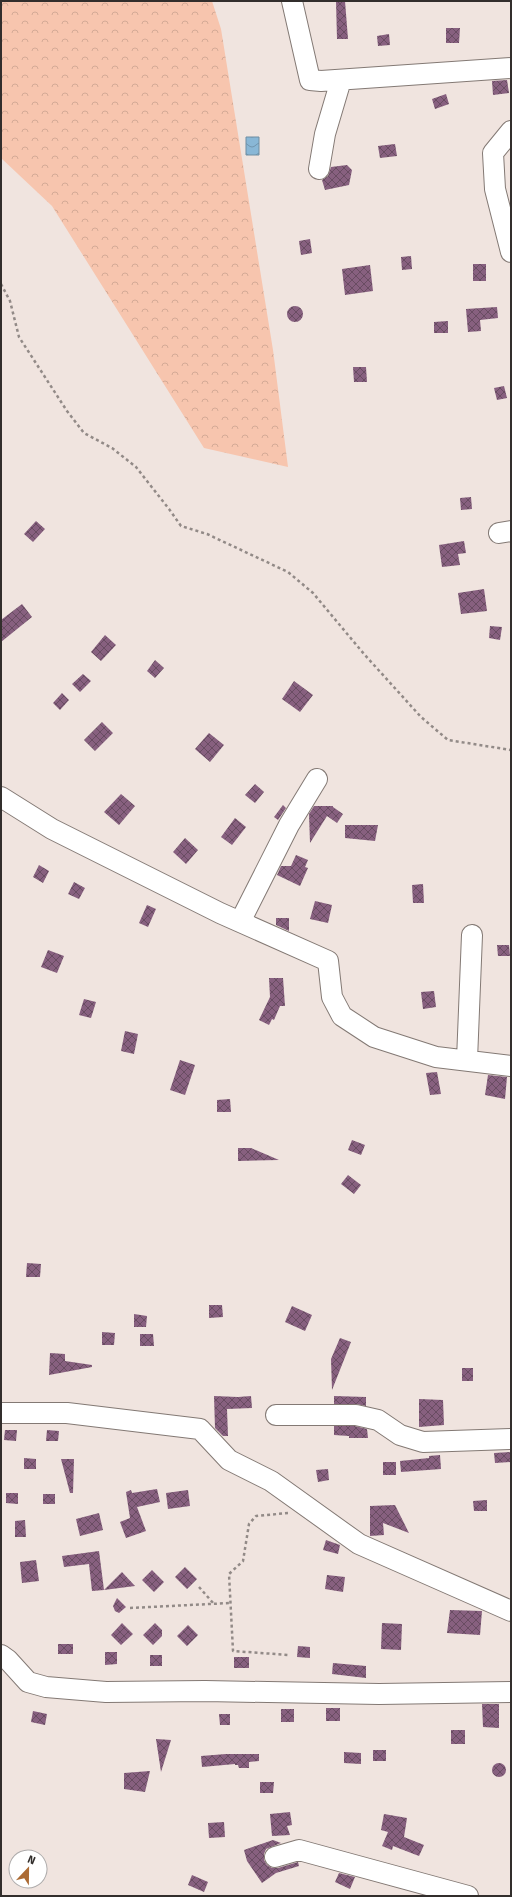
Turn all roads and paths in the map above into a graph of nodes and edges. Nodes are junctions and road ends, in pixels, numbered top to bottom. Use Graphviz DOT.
graph roads {
  1 [pos="292,1"];
  2 [pos="511,68"];
  3 [pos="341,80"];
  4 [pos="511,131"];
  5 [pos="319,168"];
  6 [pos="511,252"];
  7 [pos="1,284"];
  8 [pos="511,750"];
  9 [pos="317,779"];
  10 [pos="1,797"];
  11 [pos="240,922"];
  12 [pos="472,935"];
  13 [pos="467,1060"];
  14 [pos="511,1066"];
  15 [pos="1,1413"];
  16 [pos="276,1415"];
  17 [pos="511,1439"];
  18 [pos="295,1512"];
  19 [pos="199,1587"];
  20 [pos="230,1603"];
  21 [pos="214,1604"];
  22 [pos="130,1608"];
  23 [pos="511,1611"];
  24 [pos="289,1654"];
  25 [pos="1,1655"];
  26 [pos="511,1692"];
  27 [pos="274,1857"];
  28 [pos="468,1896"];
  1 -- 3 [label="street"];
  2 -- 3 [label="street"];
  3 -- 5 [label="street"];
  4 -- 6 [label="street"];
  7 -- 8 [label="path"];
  9 -- 11 [label="street"];
  10 -- 11 [label="street"];
  11 -- 13 [label="street"];
  12 -- 13 [label="street"];
  13 -- 14 [label="street"];
  15 -- 23 [label="street"];
  16 -- 17 [label="street"];
  18 -- 20 [label="path"];
  19 -- 21 [label="path"];
  20 -- 21 [label="path"];
  20 -- 24 [label="path"];
  21 -- 22 [label="path"];
  25 -- 26 [label="street"];
  27 -- 28 [label="street"];
}
